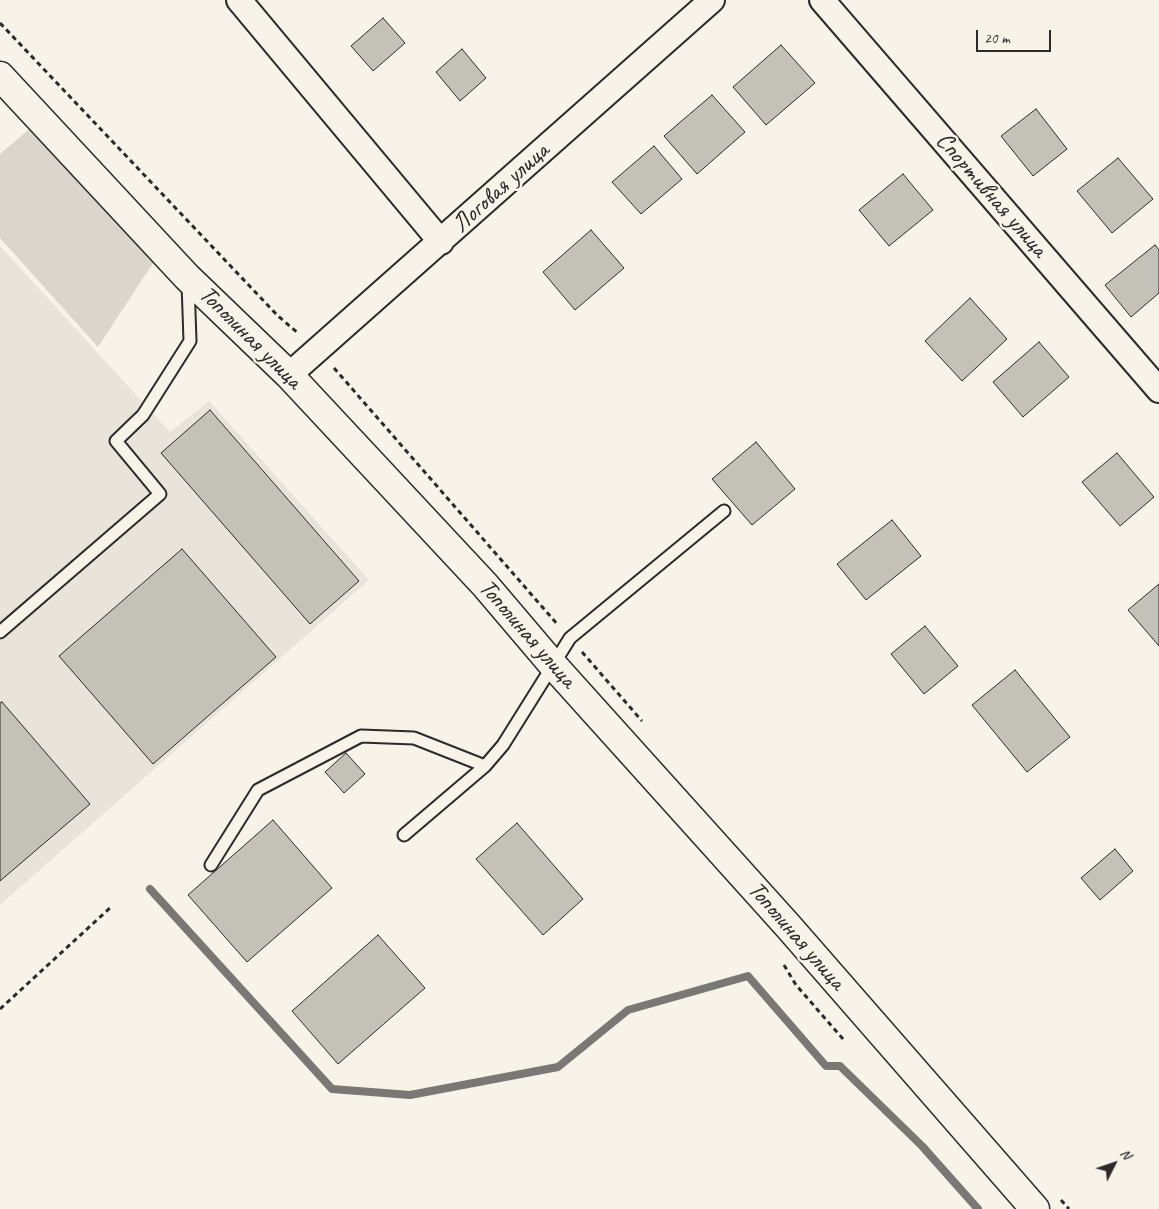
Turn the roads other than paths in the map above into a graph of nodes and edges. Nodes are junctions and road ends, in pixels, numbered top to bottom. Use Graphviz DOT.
graph roads {
  1 [pos="239,0"];
  2 [pos="712,0"];
  3 [pos="822,0"];
  4 [pos="0,76"];
  5 [pos="441,242"];
  6 [pos="188,277"];
  7 [pos="289,376"];
  8 [pos="1159,390"];
  9 [pos="724,510"];
  10 [pos="0,632"];
  11 [pos="553,665"];
  12 [pos="485,766"];
  13 [pos="404,835"];
  14 [pos="211,865"];
  15 [pos="1035,1209"];
  1 -- 5 [label="street"];
  2 -- 5 [label="street, Логовая улица"];
  3 -- 8 [label="street, Спортивная улица"];
  4 -- 6 [label="main road, Тополиная улица"];
  5 -- 7 [label="street, Логовая улица"];
  6 -- 7 [label="main road, Тополиная улица"];
  6 -- 10 [label="lane"];
  7 -- 11 [label="main road, Тополиная улица"];
  9 -- 11 [label="lane"];
  11 -- 12 [label="lane"];
  11 -- 15 [label="main road, Тополиная улица"];
  12 -- 13 [label="lane"];
  12 -- 14 [label="lane"];
}
